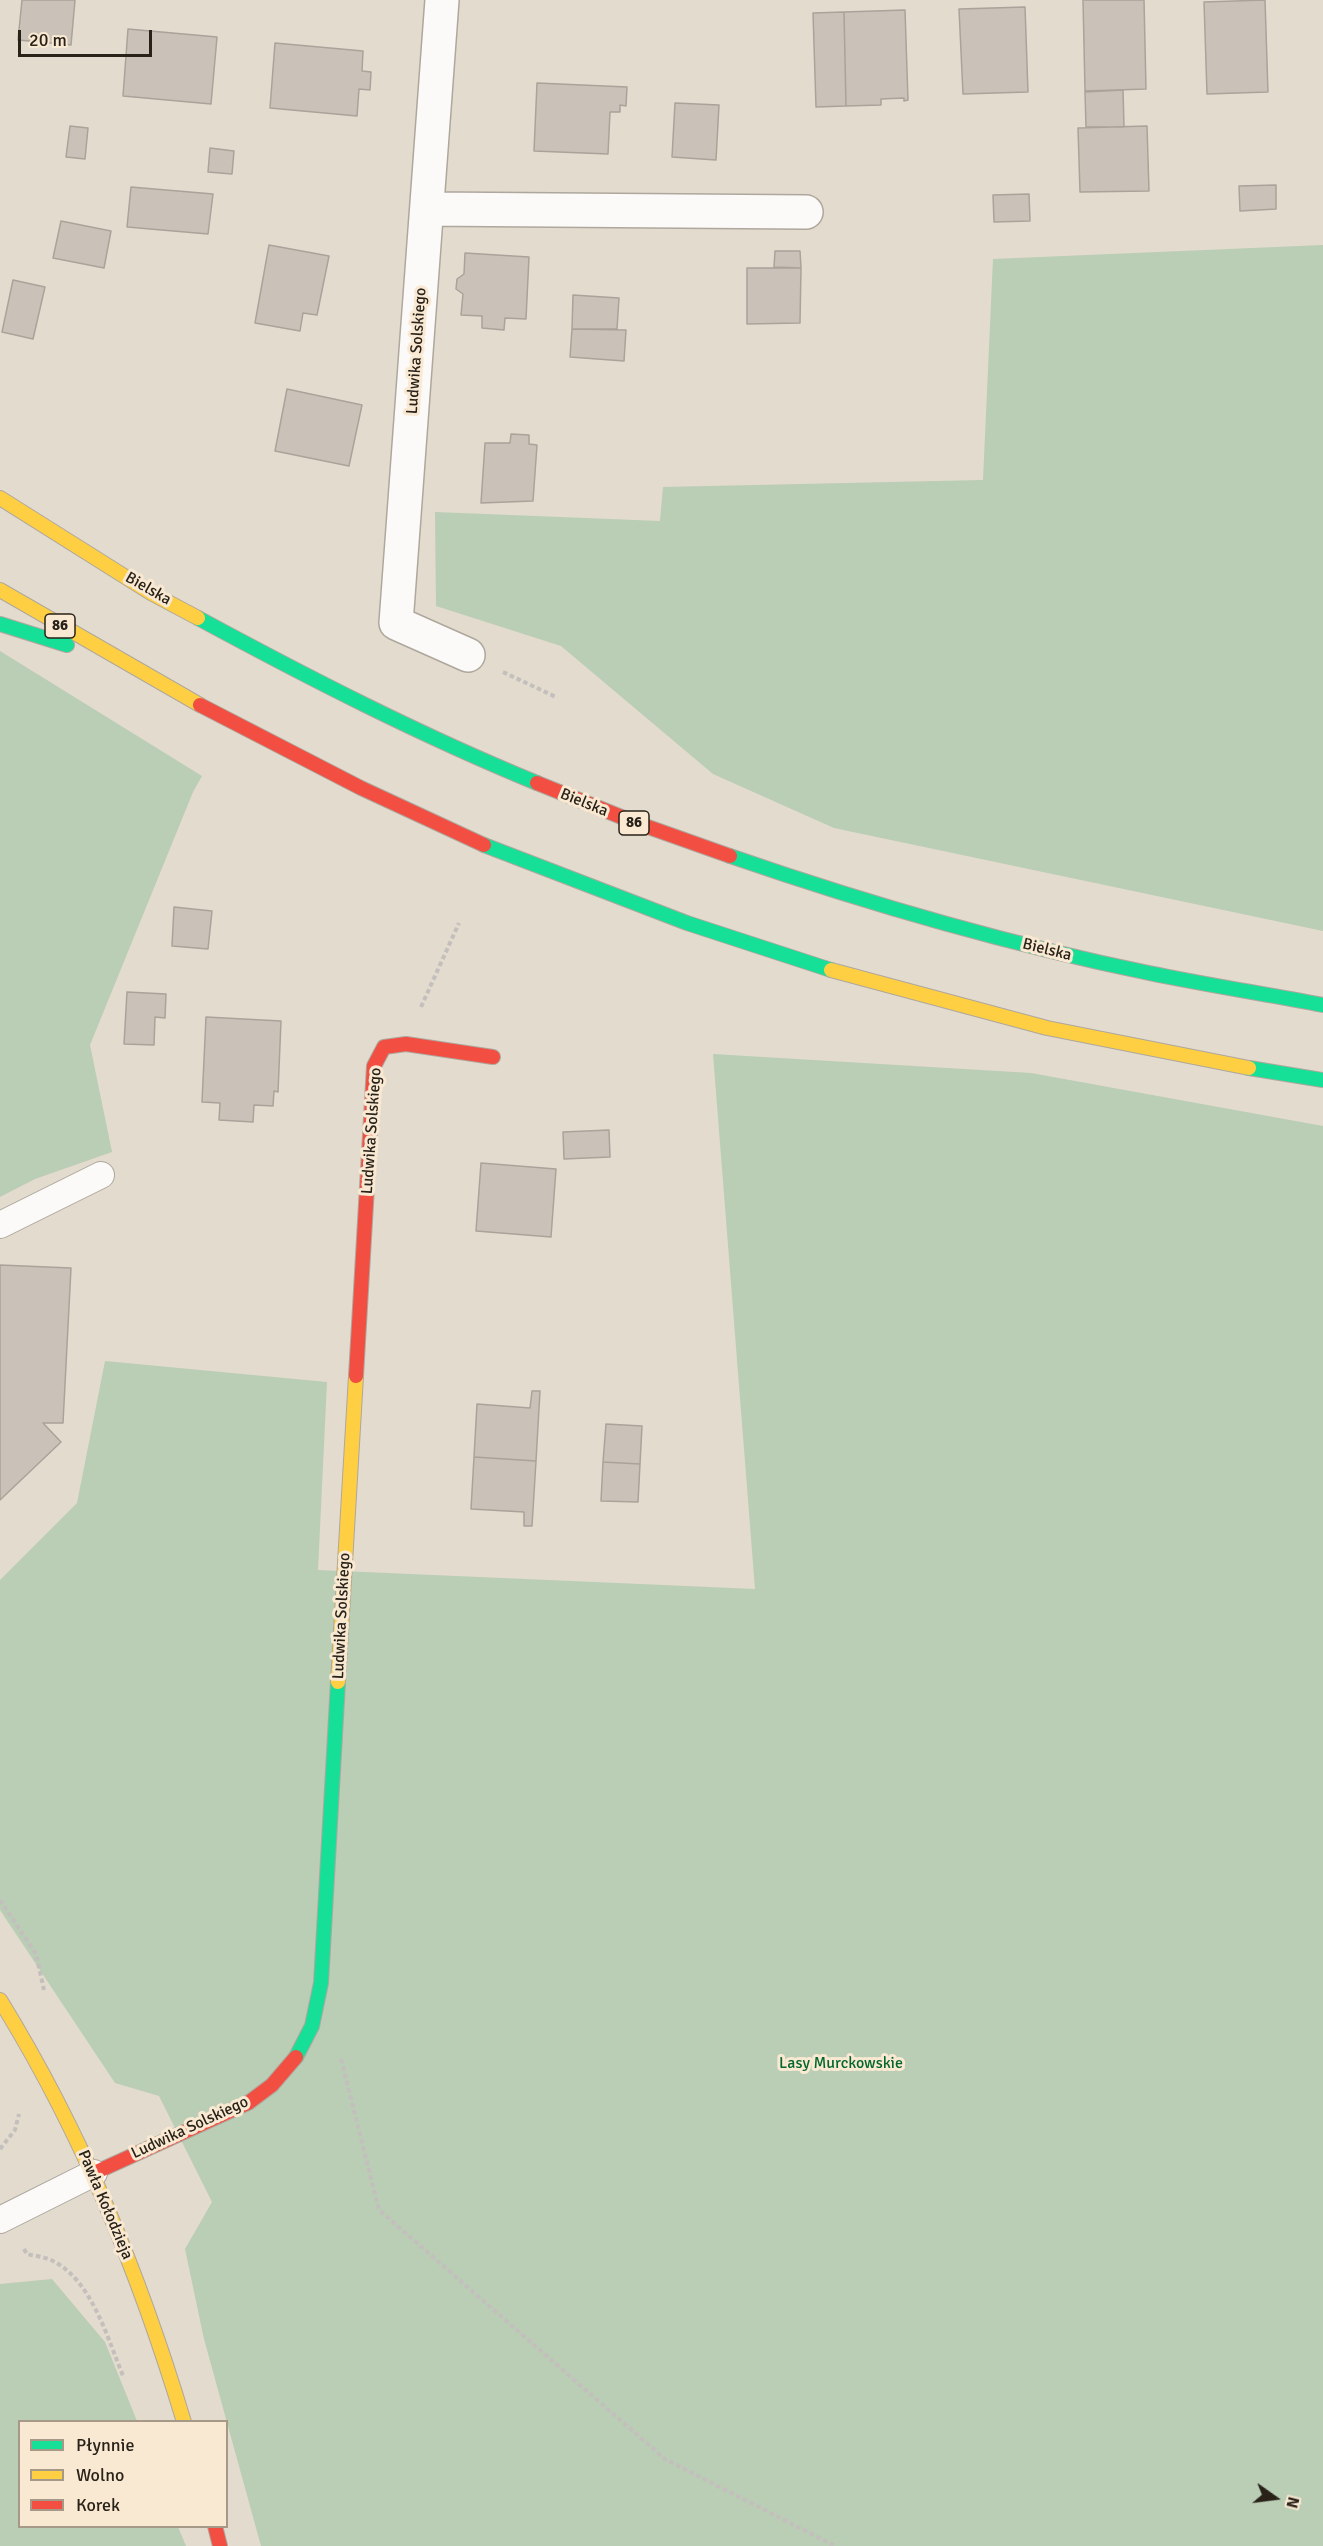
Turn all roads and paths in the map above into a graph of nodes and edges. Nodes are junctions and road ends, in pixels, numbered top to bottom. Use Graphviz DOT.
graph roads {
  1 [pos="442,0"];
  2 [pos="427,209"];
  3 [pos="806,212"];
  4 [pos="0,498"];
  5 [pos="0,590"];
  6 [pos="0,624"];
  7 [pos="468,655"];
  8 [pos="121,662"];
  9 [pos="556,697"];
  10 [pos="459,923"];
  11 [pos="1323,1005"];
  12 [pos="420,1009"];
  13 [pos="493,1057"];
  14 [pos="1323,1080"];
  15 [pos="102,1175"];
  16 [pos="0,1225"];
  17 [pos="0,2000"];
  18 [pos="339,2051"];
  19 [pos="94,2173"];
  20 [pos="3,2219"];
  21 [pos="124,2378"];
  22 [pos="184,2420"];
  23 [pos="216,2528"];
  24 [pos="220,2546"];
  25 [pos="835,2546"];
  1 -- 2 [label="street, Ludwika Solskiego"];
  2 -- 3 [label="street"];
  2 -- 7 [label="street, Ludwika Solskiego"];
  4 -- 11 [label="main road, Bielska / 86"];
  5 -- 8 [label="main road, 86"];
  6 -- 8 [label="main road"];
  7 -- 9 [label="path"];
  8 -- 14 [label="main road, 86"];
  10 -- 12 [label="path"];
  13 -- 19 [label="main road, Ludwika Solskiego"];
  15 -- 16 [label="lane"];
  17 -- 19 [label="main road, Pawła Kołodzieja"];
  18 -- 25 [label="path"];
  19 -- 20 [label="lane"];
  19 -- 22 [label="main road, Pawła Kołodzieja"];
  20 -- 21 [label="path"];
  23 -- 24 [label="main road"];
}
